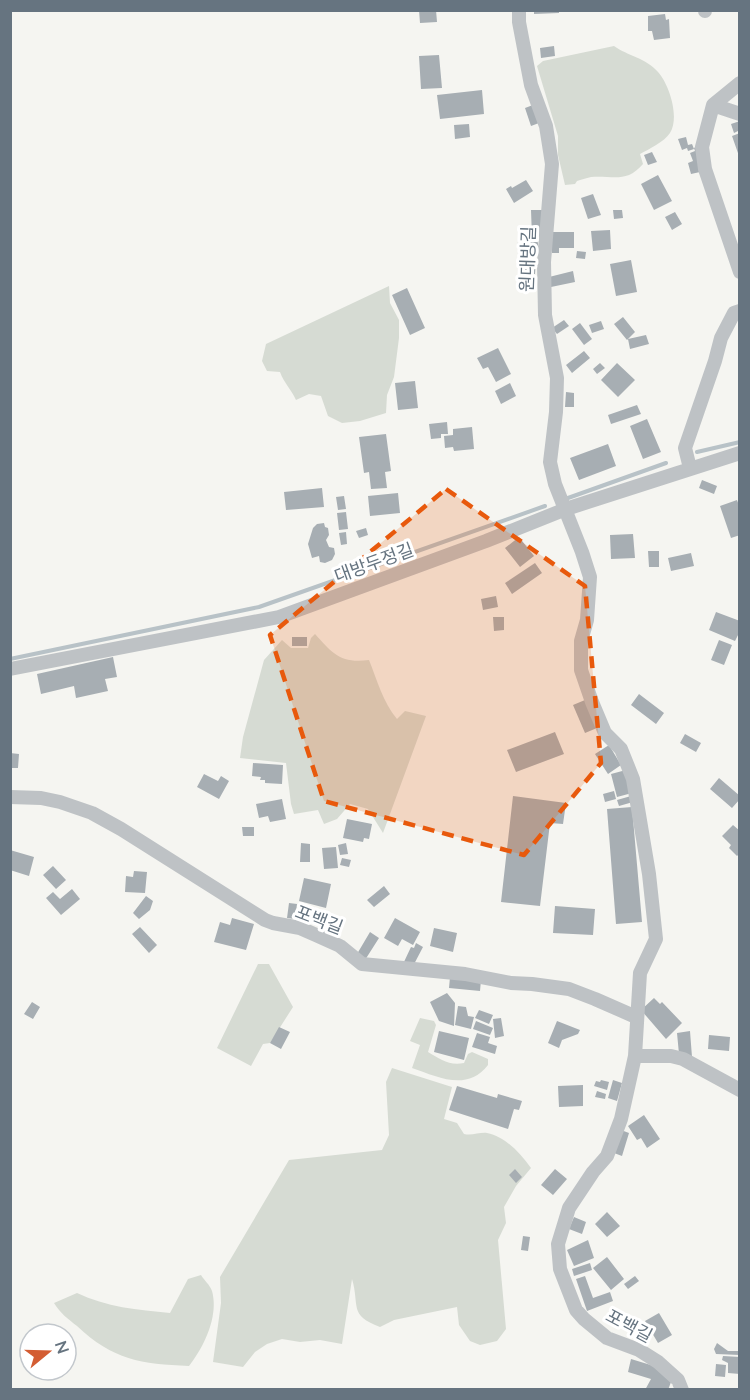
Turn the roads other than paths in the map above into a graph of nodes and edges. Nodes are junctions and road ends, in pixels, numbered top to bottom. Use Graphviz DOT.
graph roads {
  1 [pos="519,10"];
  2 [pos="740,83"];
  3 [pos="713,105"];
  4 [pos="740,114"];
  5 [pos="739,264"];
  6 [pos="740,311"];
  7 [pos="740,453"];
  8 [pos="690,468"];
  9 [pos="566,509"];
  10 [pos="10,669"];
  11 [pos="10,797"];
  12 [pos="636,1017"];
  13 [pos="635,1056"];
  14 [pos="740,1090"];
  15 [pos="682,1389"];
  1 -- 9 [label="street, 원대방길"];
  2 -- 3 [label="street"];
  3 -- 4 [label="street"];
  3 -- 5 [label="street"];
  6 -- 8 [label="street"];
  7 -- 8 [label="street, 대방두정길"];
  8 -- 9 [label="street, 대방두정길"];
  9 -- 10 [label="street, 대방두정길"];
  9 -- 12 [label="street, 포백길"];
  11 -- 12 [label="street, 포백길"];
  12 -- 13 [label="street, 포백길"];
  13 -- 14 [label="street"];
  13 -- 15 [label="street, 포백길"];
}
